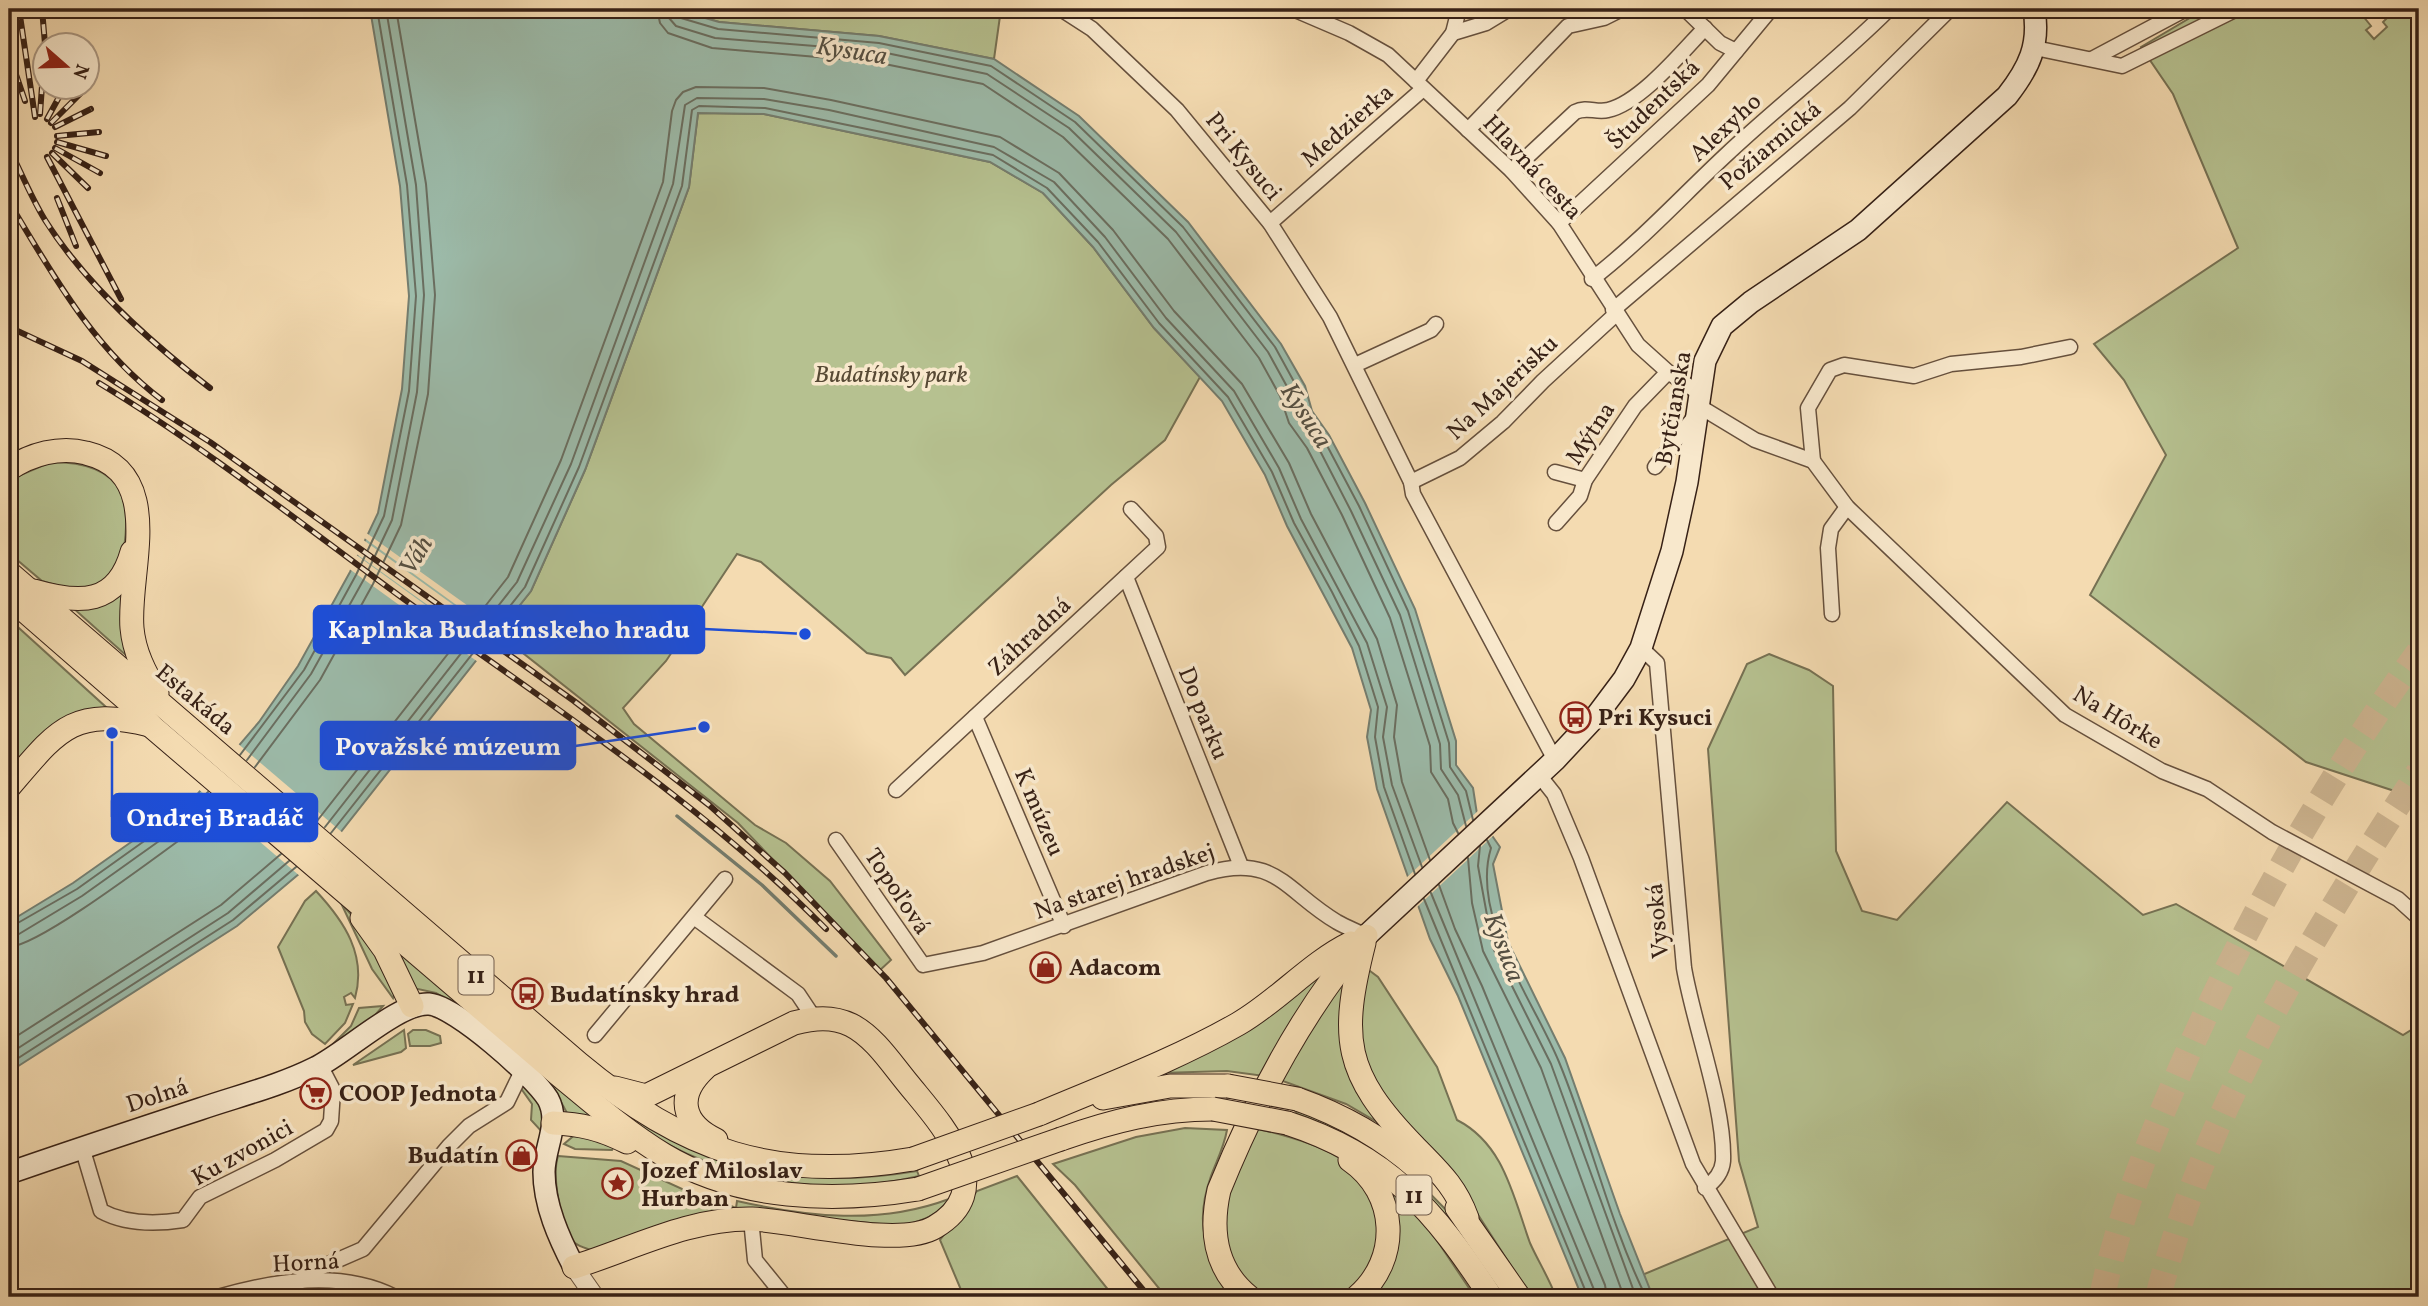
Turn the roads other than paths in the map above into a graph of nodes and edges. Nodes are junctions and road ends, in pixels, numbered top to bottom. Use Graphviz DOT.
graph roads {
  1 [pos="1061,9"];
  2 [pos="1297,9"];
  3 [pos="1459,9"];
  4 [pos="1509,9"];
  5 [pos="1622,9"];
  6 [pos="1685,9"];
  7 [pos="1771,9"];
  8 [pos="1889,9"];
  9 [pos="1950,9"];
  10 [pos="2034,9"];
  11 [pos="2186,9"];
  12 [pos="2237,9"];
  13 [pos="1705,28"];
  14 [pos="1453,33"];
  15 [pos="2035,48"];
  16 [pos="1737,51"];
  17 [pos="2092,60"];
  18 [pos="1419,85"];
  19 [pos="1468,130"];
  20 [pos="1512,171"];
  21 [pos="1270,223"];
  22 [pos="1559,223"];
  23 [pos="1592,279"];
  24 [pos="1614,312"];
  25 [pos="1436,324"];
  26 [pos="2070,347"];
  27 [pos="1355,365"];
  28 [pos="1668,372"];
  29 [pos="1697,404"];
  30 [pos="1813,461"];
  31 [pos="1655,467"];
  32 [pos="9,469"];
  33 [pos="1555,472"];
  34 [pos="1585,480"];
  35 [pos="1411,482"];
  36 [pos="1847,507"];
  37 [pos="1131,509"];
  38 [pos="1556,523"];
  39 [pos="138,533"];
  40 [pos="9,573"];
  41 [pos="1126,577"];
  42 [pos="17,597"];
  43 [pos="1832,614"];
  44 [pos="1641,648"];
  45 [pos="158,716"];
  46 [pos="975,717"];
  47 [pos="1555,760"];
  48 [pos="1531,782"];
  49 [pos="9,787"];
  50 [pos="896,790"];
  51 [pos="836,840"];
  52 [pos="1241,866"];
  53 [pos="725,879"];
  54 [pos="334,882"];
  55 [pos="694,917"];
  56 [pos="2419,918"];
  57 [pos="1064,926"];
  58 [pos="1366,936"];
  59 [pos="923,965"];
  60 [pos="412,1006"];
  61 [pos="814,1018"];
  62 [pos="595,1035"];
  63 [pos="320,1065"];
  64 [pos="706,1068"];
  65 [pos="522,1071"];
  66 [pos="603,1083"];
  67 [pos="1039,1114"];
  68 [pos="553,1123"];
  69 [pos="1296,1126"];
  70 [pos="82,1147"];
  71 [pos="760,1160"];
  72 [pos="678,1161"];
  73 [pos="9,1173"];
  74 [pos="1705,1188"];
  75 [pos="1467,1218"];
  76 [pos="751,1219"];
  77 [pos="574,1267"];
  78 [pos="299,1282"];
  79 [pos="218,1297"];
  80 [pos="395,1297"];
  81 [pos="594,1297"];
  82 [pos="785,1297"];
  83 [pos="1249,1297"];
  84 [pos="1357,1297"];
  85 [pos="1491,1297"];
  86 [pos="1519,1297"];
  87 [pos="1772,1297"];
  1 -- 21 [label="street, Pri Kysuci"];
  2 -- 18 [label="street, Hlavná cesta"];
  3 -- 14 [label="street"];
  4 -- 14 [label="street"];
  5 -- 19 [label="street"];
  6 -- 13 [label="street"];
  7 -- 16 [label="street, Študentská"];
  8 -- 23 [label="street, Alexyho"];
  9 -- 24 [label="street, Požiarnická"];
  10 -- 15 [label="main road, Bytčianska"];
  11 -- 17 [label="street"];
  12 -- 17 [label="street"];
  13 -- 16 [label="street"];
  13 -- 20 [label="street"];
  14 -- 18 [label="street, Medzierka"];
  15 -- 17 [label="street"];
  15 -- 29 [label="main road, Bytčianska"];
  16 -- 22 [label="street, Študentská"];
  18 -- 19 [label="street, Hlavná cesta"];
  18 -- 21 [label="street, Medzierka"];
  19 -- 20 [label="street, Hlavná cesta"];
  20 -- 22 [label="street, Hlavná cesta"];
  21 -- 27 [label="street, Pri Kysuci"];
  22 -- 23 [label="street, Hlavná cesta"];
  23 -- 24 [label="street, Hlavná cesta"];
  24 -- 28 [label="street, Hlavná cesta"];
  24 -- 35 [label="street, Na Majerisku"];
  25 -- 27 [label="street"];
  26 -- 30 [label="street"];
  27 -- 35 [label="street, Pri Kysuci"];
  28 -- 29 [label="street, Hlavná cesta"];
  28 -- 34 [label="street, Mýtna"];
  29 -- 30 [label="street"];
  29 -- 31 [label="street"];
  29 -- 44 [label="main road, Bytčianska"];
  30 -- 36 [label="street, Na Hôrke"];
  32 -- 39 [label="main road"];
  33 -- 34 [label="street"];
  34 -- 38 [label="street, Mýtna"];
  35 -- 47 [label="street, Pri Kysuci"];
  36 -- 43 [label="street"];
  36 -- 56 [label="street, Na Hôrke"];
  37 -- 41 [label="street, Záhradná"];
  39 -- 42 [label="main road"];
  39 -- 45 [label="main road"];
  40 -- 42 [label="main road, Estakáda"];
  41 -- 46 [label="street, Záhradná"];
  41 -- 52 [label="street, Do parku"];
  42 -- 45 [label="main road, Estakáda"];
  44 -- 47 [label="main road, Bytčianska"];
  44 -- 74 [label="street, Vysoká"];
  45 -- 49 [label="main road"];
  45 -- 54 [label="main road, Estakáda / 11"];
  45 -- 66 [label="main road, Estakáda / 11"];
  46 -- 50 [label="street, Záhradná"];
  46 -- 57 [label="street, K múzeu"];
  47 -- 48 [label="main road, Bytčianska"];
  48 -- 58 [label="main road, Bytčianska"];
  48 -- 74 [label="street"];
  51 -- 59 [label="street, Topoľová"];
  52 -- 57 [label="street, Na starej hradskej"];
  52 -- 58 [label="street, Na starej hradskej"];
  53 -- 55 [label="street"];
  54 -- 60 [label="main road"];
  54 -- 72 [label="main road, 11"];
  55 -- 61 [label="street"];
  55 -- 62 [label="street"];
  57 -- 59 [label="street, Na starej hradskej"];
  58 -- 67 [label="main road"];
  58 -- 75 [label="main road"];
  58 -- 83 [label="main road"];
  60 -- 63 [label="main road, Dolná"];
  60 -- 65 [label="main road"];
  61 -- 64 [label="main road"];
  61 -- 76 [label="main road"];
  63 -- 70 [label="main road, Dolná"];
  63 -- 70 [label="street, Ku zvonici"];
  64 -- 66 [label="main road"];
  64 -- 71 [label="main road"];
  65 -- 68 [label="main road"];
  65 -- 78 [label="street"];
  66 -- 71 [label="main road, 11"];
  67 -- 71 [label="main road, 11, bridge"];
  67 -- 75 [label="main road, 11, bridge"];
  68 -- 72 [label="main road"];
  68 -- 77 [label="main road"];
  69 -- 72 [label="main road, 11, bridge"];
  69 -- 84 [label="main road"];
  69 -- 85 [label="main road, 11"];
  70 -- 73 [label="main road, Dolná"];
  74 -- 87 [label="street"];
  75 -- 86 [label="main road, 11"];
  76 -- 77 [label="main road"];
  76 -- 82 [label="street"];
  77 -- 81 [label="street"];
  78 -- 79 [label="street, Horná"];
  78 -- 80 [label="street, Horná"];
}
